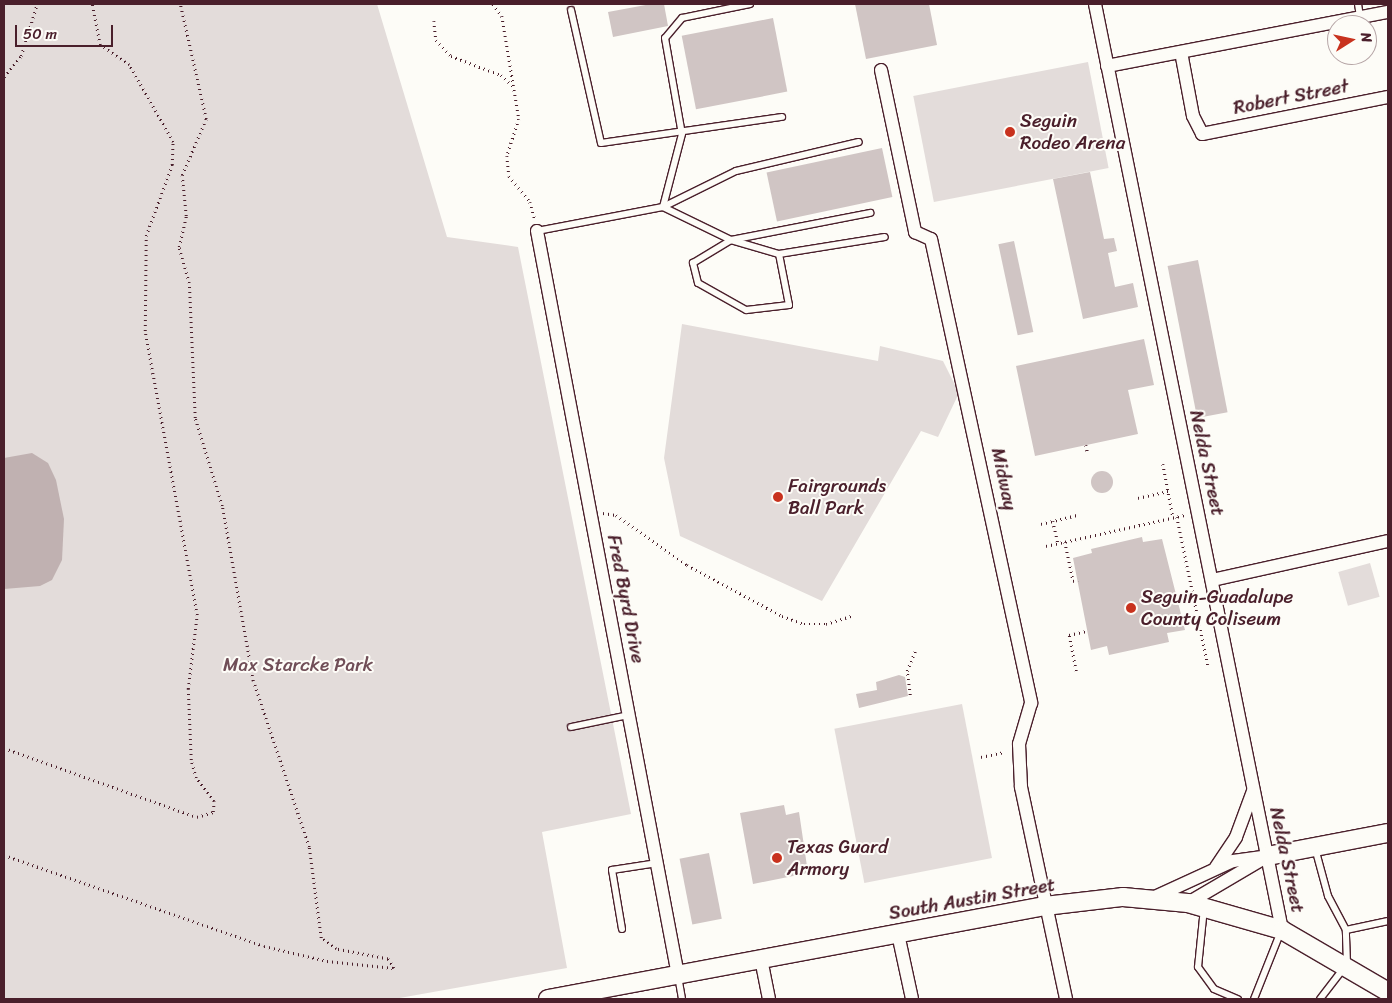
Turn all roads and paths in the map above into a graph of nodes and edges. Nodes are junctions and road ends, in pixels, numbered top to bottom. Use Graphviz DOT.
graph roads {
  1 [pos="37,4"];
  2 [pos="92,4"];
  3 [pos="180,4"];
  4 [pos="493,4"];
  5 [pos="750,4"];
  6 [pos="1095,4"];
  7 [pos="572,10"];
  8 [pos="1388,12"];
  9 [pos="1371,15"];
  10 [pos="434,21"];
  11 [pos="1327,23"];
  12 [pos="1181,52"];
  13 [pos="1107,66"];
  14 [pos="881,70"];
  15 [pos="4,77"];
  16 [pos="514,88"];
  17 [pos="1388,98"];
  18 [pos="782,117"];
  19 [pos="682,134"];
  20 [pos="859,142"];
  21 [pos="663,207"];
  22 [pos="534,213"];
  23 [pos="870,214"];
  24 [pos="537,232"];
  25 [pos="885,237"];
  26 [pos="731,240"];
  27 [pos="779,254"];
  28 [pos="1086,445"];
  29 [pos="1088,454"];
  30 [pos="1163,464"];
  31 [pos="1168,491"];
  32 [pos="1138,498"];
  33 [pos="1199,512"];
  34 [pos="591,514"];
  35 [pos="1078,515"];
  36 [pos="1175,517"];
  37 [pos="1053,521"];
  38 [pos="1041,524"];
  39 [pos="1388,541"];
  40 [pos="1065,542"];
  41 [pos="1058,543"];
  42 [pos="1046,546"];
  43 [pos="1078,580"];
  44 [pos="1212,580"];
  45 [pos="852,615"];
  46 [pos="1087,631"];
  47 [pos="915,652"];
  48 [pos="1208,665"];
  49 [pos="1076,671"];
  50 [pos="910,695"];
  51 [pos="629,715"];
  52 [pos="571,727"];
  53 [pos="4,748"];
  54 [pos="1004,752"];
  55 [pos="981,757"];
  56 [pos="1253,791"];
  57 [pos="1388,833"];
  58 [pos="1315,847"];
  59 [pos="4,855"];
  60 [pos="1268,856"];
  61 [pos="657,863"];
  62 [pos="1215,868"];
  63 [pos="1150,898"];
  64 [pos="1196,905"];
  65 [pos="1045,906"];
  66 [pos="1388,921"];
  67 [pos="622,929"];
  68 [pos="1282,930"];
  69 [pos="1346,930"];
  70 [pos="898,934"];
  71 [pos="762,959"];
  72 [pos="1347,964"];
  73 [pos="678,975"];
  74 [pos="1388,992"];
  75 [pos="548,999"];
  76 [pos="682,999"];
  77 [pos="769,999"];
  78 [pos="912,999"];
  79 [pos="1066,999"];
  80 [pos="1238,999"];
  81 [pos="1254,999"];
  82 [pos="1320,999"];
  1 -- 15 [label="path"];
  2 -- 53 [label="path"];
  3 -- 59 [label="path"];
  4 -- 16 [label="path"];
  5 -- 19 [label="lane"];
  6 -- 13 [label="street, Nelda Street"];
  7 -- 19 [label="lane"];
  8 -- 9 [label="street"];
  10 -- 16 [label="path"];
  11 -- 12 [label="street"];
  12 -- 13 [label="street"];
  12 -- 17 [label="street, Robert Street"];
  13 -- 33 [label="street, Nelda Street"];
  14 -- 65 [label="street, Midway"];
  16 -- 22 [label="path"];
  18 -- 19 [label="lane"];
  19 -- 21 [label="lane"];
  20 -- 21 [label="lane"];
  21 -- 24 [label="lane"];
  21 -- 26 [label="lane"];
  23 -- 26 [label="lane"];
  24 -- 34 [label="street, Fred Byrd Drive"];
  25 -- 27 [label="lane"];
  26 -- 27 [label="lane"];
  26 -- 27 [label="lane"];
  28 -- 29 [label="path"];
  30 -- 31 [label="path"];
  31 -- 32 [label="path"];
  31 -- 36 [label="path"];
  33 -- 36 [label="path"];
  33 -- 44 [label="street, Nelda Street"];
  34 -- 45 [label="path"];
  34 -- 51 [label="street, Fred Byrd Drive"];
  35 -- 37 [label="path"];
  36 -- 40 [label="path"];
  36 -- 48 [label="path"];
  37 -- 38 [label="path"];
  37 -- 41 [label="path"];
  39 -- 44 [label="street"];
  40 -- 41 [label="path"];
  40 -- 43 [label="path"];
  41 -- 42 [label="path"];
  44 -- 56 [label="street, Nelda Street"];
  46 -- 49 [label="path"];
  47 -- 50 [label="path"];
  51 -- 52 [label="lane"];
  51 -- 61 [label="street, Fred Byrd Drive"];
  54 -- 55 [label="path"];
  56 -- 60 [label="street, Nelda Street"];
  56 -- 62 [label="street"];
  57 -- 58 [label="main road"];
  58 -- 60 [label="main road"];
  58 -- 69 [label="lane"];
  60 -- 62 [label="street"];
  60 -- 64 [label="street"];
  60 -- 68 [label="street, Nelda Street"];
  61 -- 67 [label="lane"];
  61 -- 73 [label="street, Fred Byrd Drive"];
  62 -- 63 [label="street"];
  63 -- 64 [label="main road, South Austin Street"];
  63 -- 65 [label="main road, South Austin Street"];
  64 -- 68 [label="main road, South Austin Street"];
  64 -- 80 [label="lane"];
  65 -- 70 [label="main road, South Austin Street"];
  65 -- 79 [label="street"];
  66 -- 69 [label="lane"];
  68 -- 72 [label="main road, South Austin Street"];
  68 -- 81 [label="lane"];
  69 -- 72 [label="lane"];
  70 -- 71 [label="main road, South Austin Street"];
  70 -- 78 [label="street"];
  71 -- 73 [label="main road, South Austin Street"];
  71 -- 77 [label="street"];
  72 -- 74 [label="main road, South Austin Street"];
  72 -- 82 [label="lane"];
  73 -- 75 [label="main road, South Austin Street"];
  73 -- 76 [label="lane"];
}
